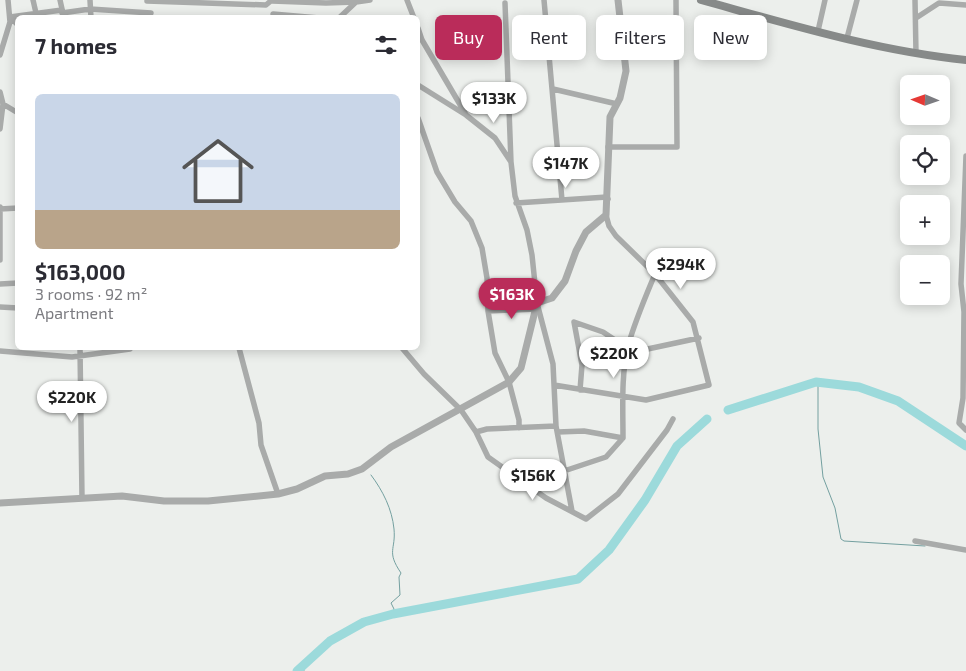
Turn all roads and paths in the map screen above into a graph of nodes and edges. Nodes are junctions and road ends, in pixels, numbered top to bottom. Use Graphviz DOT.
graph roads {
  1 [pos="8,0"];
  2 [pos="33,0"];
  3 [pos="60,0"];
  4 [pos="90,0"];
  5 [pos="147,0"];
  6 [pos="272,0"];
  7 [pos="370,0"];
  8 [pos="407,0"];
  9 [pos="544,0"];
  10 [pos="618,0"];
  11 [pos="676,0"];
  12 [pos="701,0"];
  13 [pos="825,0"];
  14 [pos="857,0"];
  15 [pos="915,0"];
  16 [pos="356,2"];
  17 [pos="505,3"];
  18 [pos="966,5"];
  19 [pos="90,10"];
  20 [pos="36,12"];
  21 [pos="63,13"];
  22 [pos="274,14"];
  23 [pos="20,15"];
  24 [pos="91,15"];
  25 [pos="140,15"];
  26 [pos="152,15"];
  27 [pos="285,15"];
  28 [pos="342,15"];
  29 [pos="413,15"];
  30 [pos="15,16"];
  31 [pos="10,17"];
  32 [pos="916,18"];
  33 [pos="15,22"];
  34 [pos="818,31"];
  35 [pos="420,34"];
  36 [pos="847,38"];
  37 [pos="916,53"];
  38 [pos="0,55"];
  39 [pos="966,60"];
  40 [pos="420,86"];
  41 [pos="553,89"];
  42 [pos="0,92"];
  43 [pos="3,104"];
  44 [pos="617,104"];
  45 [pos="15,112"];
  46 [pos="466,115"];
  47 [pos="0,129"];
  48 [pos="420,130"];
  49 [pos="608,147"];
  50 [pos="966,156"];
  51 [pos="511,162"];
  52 [pos="608,198"];
  53 [pos="562,200"];
  54 [pos="516,203"];
  55 [pos="0,208"];
  56 [pos="15,208"];
  57 [pos="965,212"];
  58 [pos="606,215"];
  59 [pos="964,258"];
  60 [pos="0,260"];
  61 [pos="656,274"];
  62 [pos="15,283"];
  63 [pos="0,284"];
  64 [pos="536,306"];
  65 [pos="0,307"];
  66 [pos="15,308"];
  67 [pos="488,311"];
  68 [pos="699,338"];
  69 [pos="628,348"];
  70 [pos="80,350"];
  71 [pos="122,350"];
  72 [pos="240,350"];
  73 [pos="404,350"];
  74 [pos="0,351"];
  75 [pos="81,355"];
  76 [pos="509,382"];
  77 [pos="554,385"];
  78 [pos="580,390"];
  79 [pos="623,397"];
  80 [pos="461,410"];
  81 [pos="673,419"];
  82 [pos="519,428"];
  83 [pos="557,429"];
  84 [pos="966,430"];
  85 [pos="476,432"];
  86 [pos="623,438"];
  87 [pos="564,471"];
  88 [pos="278,494"];
  89 [pos="82,498"];
  90 [pos="0,503"];
  91 [pos="572,510"];
  92 [pos="915,541"];
  93 [pos="966,550"];
  1 -- 31 [label="street"];
  2 -- 20 [label="street"];
  3 -- 21 [label="street"];
  4 -- 19 [label="street"];
  5 -- 6 [label="street"];
  5 -- 26 [label="street"];
  6 -- 16 [label="street"];
  7 -- 16 [label="street"];
  8 -- 29 [label="street"];
  9 -- 41 [label="street"];
  10 -- 44 [label="street"];
  11 -- 49 [label="street"];
  12 -- 34 [label="main road"];
  13 -- 34 [label="street"];
  14 -- 36 [label="street"];
  15 -- 32 [label="street"];
  16 -- 28 [label="street"];
  17 -- 51 [label="street"];
  18 -- 32 [label="street"];
  19 -- 21 [label="street"];
  19 -- 24 [label="street"];
  19 -- 25 [label="street"];
  20 -- 21 [label="street"];
  20 -- 23 [label="street"];
  22 -- 27 [label="street"];
  25 -- 26 [label="street"];
  30 -- 31 [label="street"];
  31 -- 33 [label="street"];
  31 -- 38 [label="street"];
  32 -- 37 [label="street"];
  34 -- 36 [label="main road"];
  35 -- 46 [label="street"];
  36 -- 37 [label="main road"];
  37 -- 39 [label="main road"];
  40 -- 46 [label="street"];
  41 -- 44 [label="street"];
  41 -- 53 [label="street"];
  42 -- 43 [label="street"];
  43 -- 45 [label="street"];
  43 -- 47 [label="street"];
  44 -- 49 [label="street"];
  46 -- 51 [label="street"];
  48 -- 67 [label="street"];
  49 -- 52 [label="street"];
  50 -- 57 [label="street"];
  51 -- 54 [label="street"];
  52 -- 53 [label="street"];
  52 -- 58 [label="street"];
  53 -- 54 [label="street"];
  54 -- 64 [label="street"];
  55 -- 56 [label="street"];
  55 -- 60 [label="street"];
  57 -- 59 [label="street"];
  58 -- 61 [label="street"];
  58 -- 64 [label="street"];
  59 -- 84 [label="street"];
  61 -- 68 [label="street"];
  61 -- 69 [label="street"];
  62 -- 63 [label="street"];
  64 -- 67 [label="street"];
  64 -- 76 [label="street"];
  64 -- 77 [label="street"];
  65 -- 66 [label="street"];
  67 -- 76 [label="street"];
  68 -- 69 [label="street"];
  68 -- 79 [label="street"];
  69 -- 78 [label="street"];
  69 -- 79 [label="street"];
  70 -- 75 [label="street"];
  71 -- 75 [label="street"];
  72 -- 88 [label="street"];
  73 -- 80 [label="street"];
  74 -- 75 [label="street"];
  75 -- 89 [label="street"];
  76 -- 80 [label="street"];
  76 -- 82 [label="street"];
  77 -- 78 [label="street"];
  77 -- 83 [label="street"];
  78 -- 79 [label="street"];
  79 -- 86 [label="street"];
  80 -- 85 [label="street"];
  80 -- 88 [label="street"];
  81 -- 91 [label="street"];
  82 -- 83 [label="street"];
  82 -- 85 [label="street"];
  83 -- 86 [label="street"];
  83 -- 87 [label="street"];
  85 -- 91 [label="street"];
  86 -- 87 [label="street"];
  87 -- 91 [label="street"];
  88 -- 89 [label="street"];
  89 -- 90 [label="street"];
  92 -- 93 [label="street"];
}
